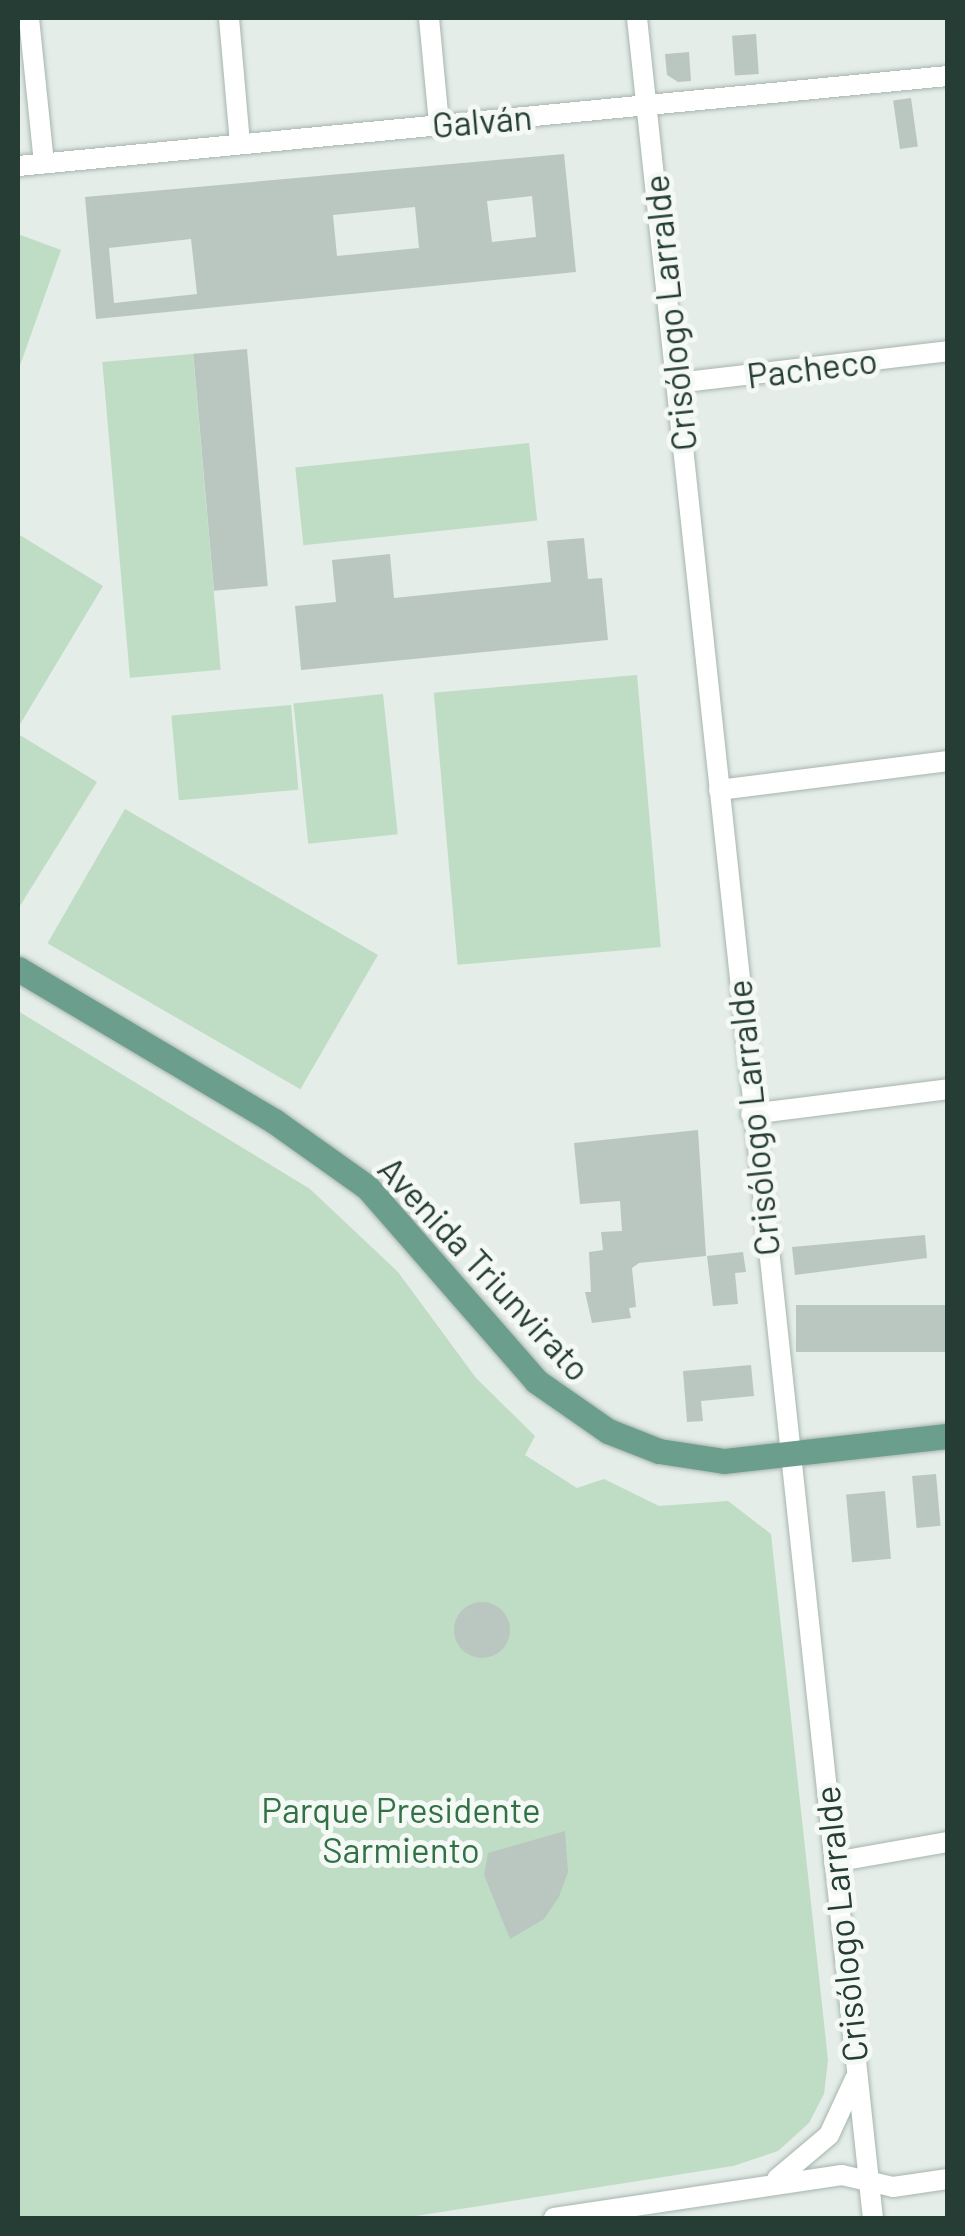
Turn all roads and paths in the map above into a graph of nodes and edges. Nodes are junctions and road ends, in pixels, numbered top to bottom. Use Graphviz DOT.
graph roads {
  1 [pos="30,18"];
  2 [pos="228,18"];
  3 [pos="428,18"];
  4 [pos="638,18"];
  5 [pos="948,76"];
  6 [pos="647,106"];
  7 [pos="440,124"];
  8 [pos="240,144"];
  9 [pos="44,163"];
  10 [pos="18,166"];
  11 [pos="948,351"];
  12 [pos="677,384"];
  13 [pos="948,761"];
  14 [pos="718,790"];
  15 [pos="18,968"];
  16 [pos="948,1088"];
  17 [pos="751,1114"];
  18 [pos="948,1436"];
  19 [pos="790,1459"];
  20 [pos="948,1842"];
  21 [pos="834,1862"];
  22 [pos="856,2072"];
  23 [pos="948,2179"];
  24 [pos="771,2182"];
  25 [pos="868,2182"];
  26 [pos="666,2209"];
  27 [pos="554,2218"];
  28 [pos="873,2218"];
  1 -- 9 [label="street"];
  2 -- 8 [label="street"];
  3 -- 7 [label="street"];
  4 -- 6 [label="street, Crisólogo Larralde"];
  5 -- 6 [label="street, Galván"];
  6 -- 7 [label="street, Galván"];
  6 -- 12 [label="street, Crisólogo Larralde"];
  7 -- 8 [label="street, Galván"];
  8 -- 9 [label="street, Galván"];
  9 -- 10 [label="street, Galván"];
  11 -- 12 [label="street, Pacheco"];
  12 -- 14 [label="street, Crisólogo Larralde"];
  13 -- 14 [label="street"];
  14 -- 17 [label="street, Crisólogo Larralde"];
  15 -- 19 [label="main road, Avenida Triunvirato"];
  16 -- 17 [label="street"];
  17 -- 19 [label="street, Crisólogo Larralde"];
  18 -- 19 [label="main road, Avenida Triunvirato"];
  19 -- 21 [label="street, Crisólogo Larralde"];
  20 -- 21 [label="street"];
  21 -- 22 [label="street, Crisólogo Larralde"];
  22 -- 24 [label="street"];
  22 -- 25 [label="street, Crisólogo Larralde"];
  23 -- 25 [label="street"];
  24 -- 25 [label="street"];
  24 -- 26 [label="street"];
  25 -- 28 [label="street, Crisólogo Larralde"];
  26 -- 27 [label="street"];
}
